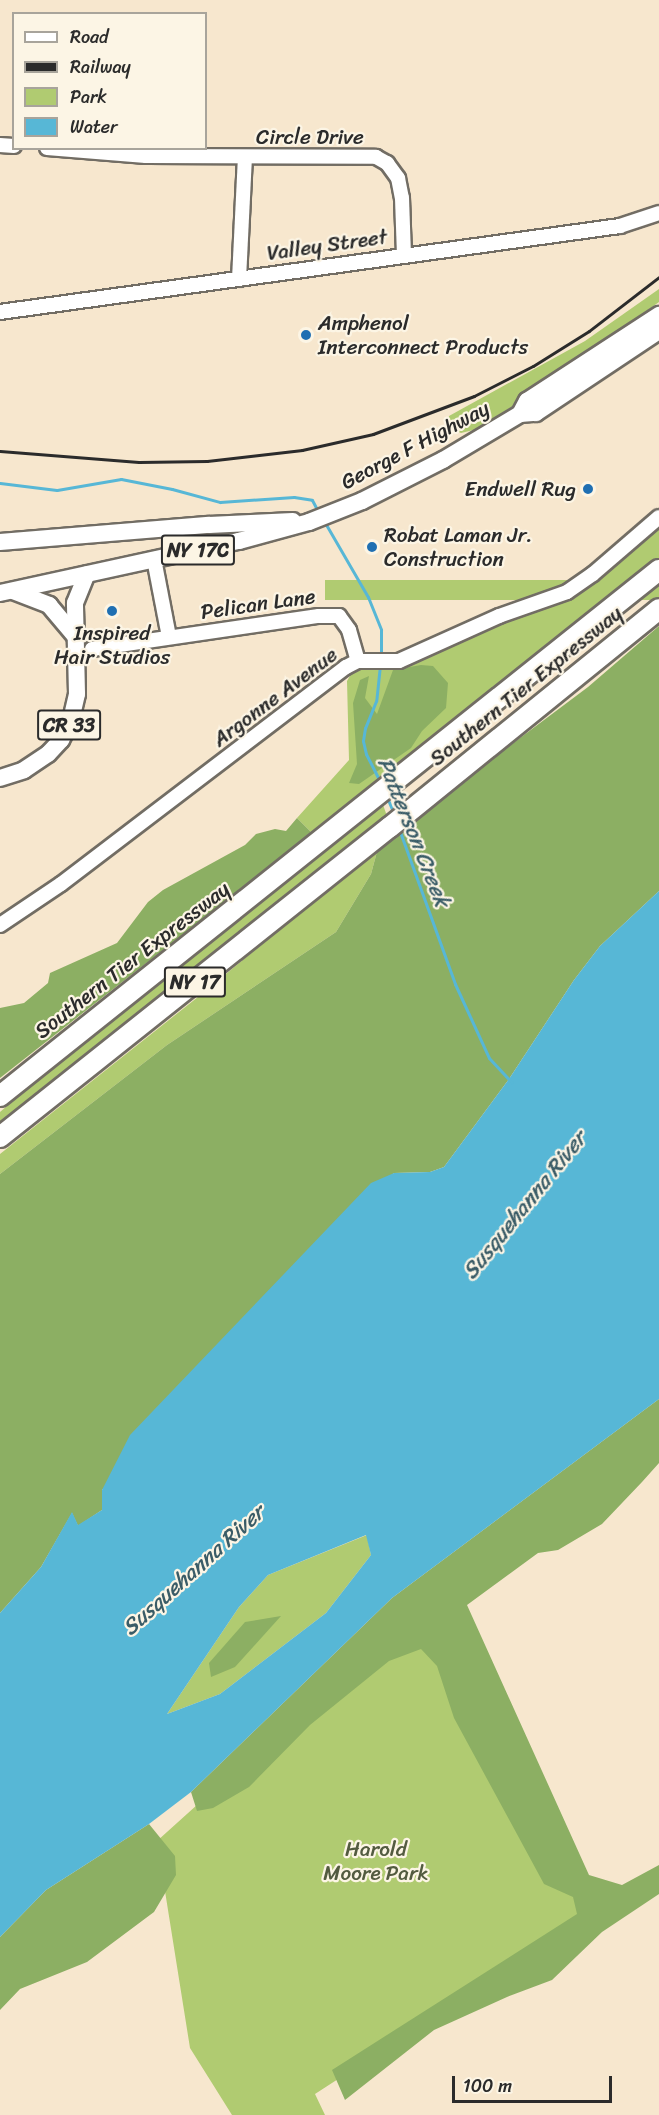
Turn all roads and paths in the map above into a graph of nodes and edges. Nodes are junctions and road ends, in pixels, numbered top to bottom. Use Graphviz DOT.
graph roads {
  1 [pos="72,150"];
  2 [pos="245,158"];
  3 [pos="659,213"];
  4 [pos="404,255"];
  5 [pos="239,279"];
  6 [pos="0,312"];
  7 [pos="659,315"];
  8 [pos="659,331"];
  9 [pos="520,414"];
  10 [pos="659,517"];
  11 [pos="309,522"];
  12 [pos="0,542"];
  13 [pos="154,559"];
  14 [pos="659,570"];
  15 [pos="87,574"];
  16 [pos="6,592"];
  17 [pos="659,609"];
  18 [pos="74,635"];
  19 [pos="169,637"];
  20 [pos="92,649"];
  21 [pos="358,661"];
  22 [pos="0,778"];
  23 [pos="0,925"];
  24 [pos="0,1096"];
  25 [pos="0,1137"];
  1 -- 2 [label="street, Circle Drive"];
  2 -- 4 [label="street, Circle Drive"];
  2 -- 5 [label="street"];
  3 -- 4 [label="street, Valley Street"];
  4 -- 5 [label="street, Valley Street"];
  5 -- 6 [label="street, Valley Street"];
  7 -- 9 [label="main road, George F Highway / NY 17C"];
  8 -- 9 [label="main road, George F Highway / NY 17C"];
  9 -- 11 [label="main road, George F Highway / NY 17C"];
  10 -- 21 [label="street, Argonne Avenue"];
  11 -- 12 [label="main road"];
  11 -- 13 [label="main road, NY 17C"];
  13 -- 15 [label="main road, NY 17C"];
  13 -- 19 [label="street"];
  14 -- 24 [label="highway, Southern Tier Expressway / NY 17"];
  15 -- 16 [label="main road, NY 17C"];
  15 -- 18 [label="main road, CR 33"];
  16 -- 18 [label="main road"];
  17 -- 25 [label="highway, Southern Tier Expressway / NY 17"];
  18 -- 22 [label="main road, CR 33"];
  19 -- 20 [label="street, Pelican Lane"];
  19 -- 21 [label="street, Pelican Lane"];
  21 -- 23 [label="street, Argonne Avenue"];
}
